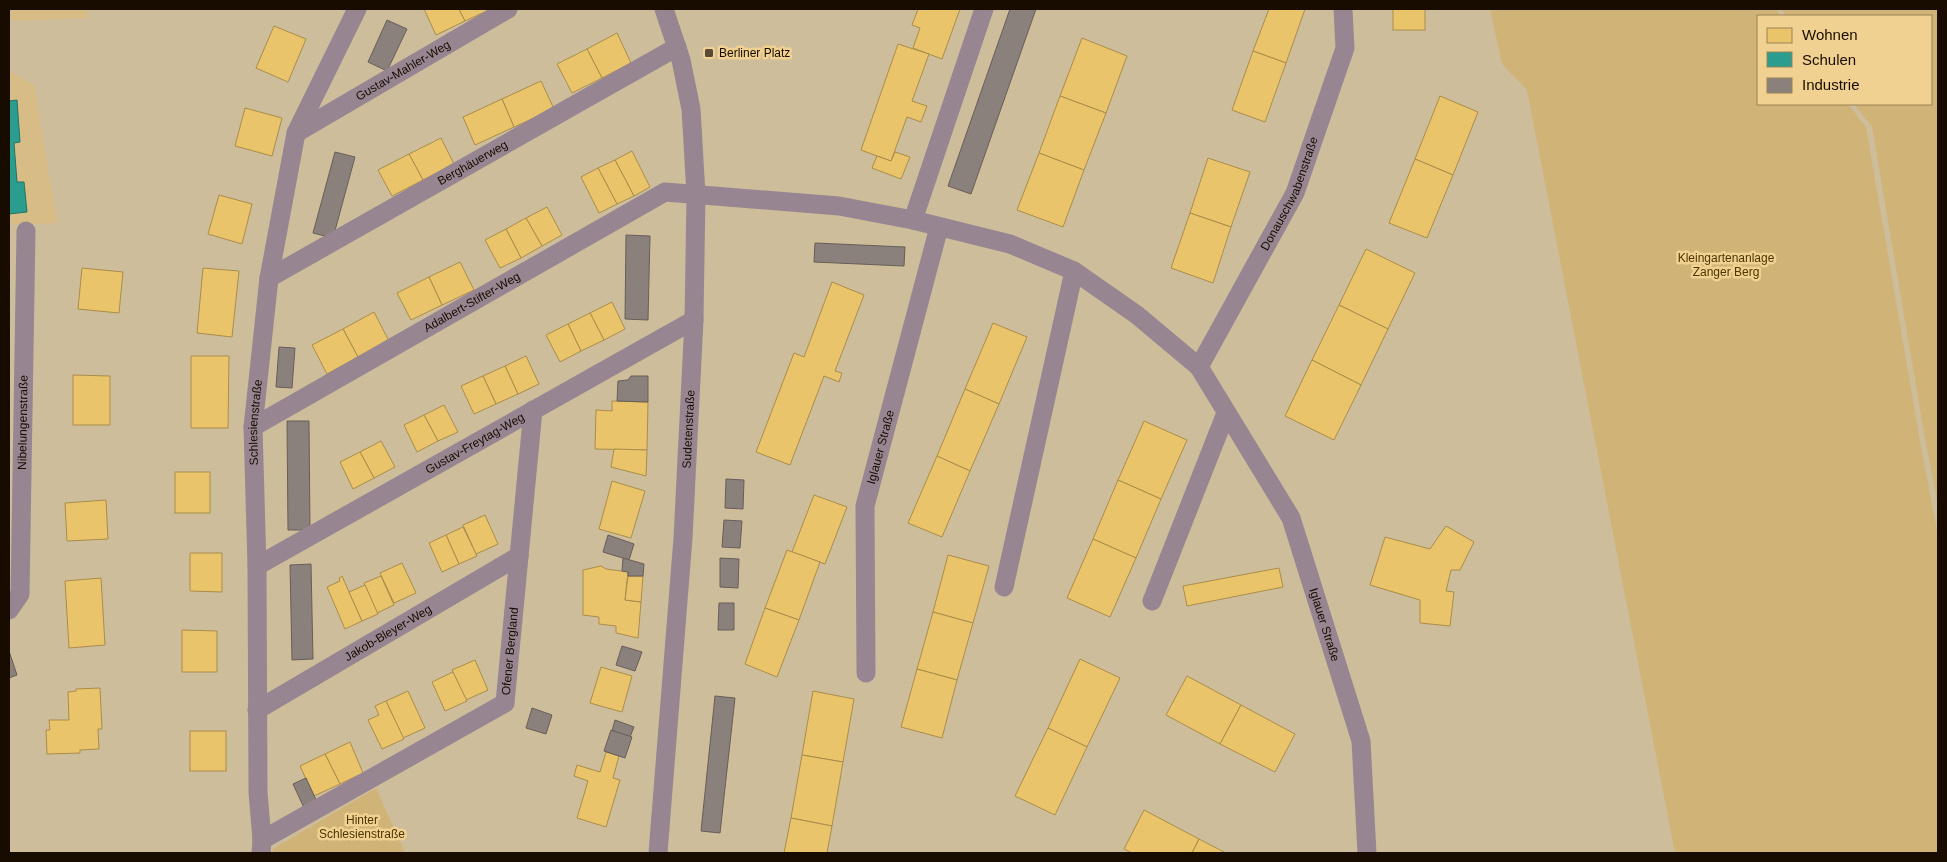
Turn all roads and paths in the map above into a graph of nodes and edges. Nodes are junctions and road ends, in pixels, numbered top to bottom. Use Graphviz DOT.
graph roads {
  1 [pos="357,9"];
  2 [pos="508,9"];
  3 [pos="664,9"];
  4 [pos="984,9"];
  5 [pos="1343,9"];
  6 [pos="677,47"];
  7 [pos="296,133"];
  8 [pos="696,194"];
  9 [pos="912,220"];
  10 [pos="939,226"];
  11 [pos="26,231"];
  12 [pos="1074,271"];
  13 [pos="269,278"];
  14 [pos="694,320"];
  15 [pos="1198,366"];
  16 [pos="533,410"];
  17 [pos="1226,413"];
  18 [pos="253,427"];
  19 [pos="519,556"];
  20 [pos="257,566"];
  21 [pos="1004,588"];
  22 [pos="1152,601"];
  23 [pos="9,610"];
  24 [pos="866,673"];
  25 [pos="257,710"];
  26 [pos="262,847"];
  27 [pos="658,853"];
  28 [pos="1367,853"];
  1 -- 7 [label="street, Schlesienstraße"];
  2 -- 7 [label="street, Gustav-Mahler-Weg"];
  3 -- 6 [label="street, Sudetenstraße"];
  4 -- 9 [label="street"];
  5 -- 15 [label="street, Donauschwabenstraße"];
  6 -- 8 [label="street, Sudetenstraße"];
  6 -- 13 [label="street, Berghäuerweg"];
  7 -- 13 [label="street, Schlesienstraße"];
  8 -- 9 [label="street, Iglauer Straße"];
  8 -- 14 [label="street, Sudetenstraße"];
  8 -- 18 [label="street, Adalbert-Stifter-Weg"];
  9 -- 10 [label="street, Iglauer Straße"];
  10 -- 12 [label="street, Iglauer Straße"];
  10 -- 24 [label="street, Iglauer Straße"];
  11 -- 23 [label="street, Nibelungenstraße"];
  12 -- 15 [label="street, Iglauer Straße"];
  12 -- 21 [label="street"];
  13 -- 18 [label="street, Schlesienstraße"];
  14 -- 16 [label="street, Gustav-Freytag-Weg"];
  14 -- 27 [label="street, Sudetenstraße"];
  15 -- 17 [label="street, Iglauer Straße"];
  16 -- 19 [label="street, Ofener Bergland"];
  16 -- 20 [label="street, Gustav-Freytag-Weg"];
  17 -- 22 [label="street"];
  17 -- 28 [label="street, Iglauer Straße"];
  18 -- 20 [label="street, Schlesienstraße"];
  19 -- 25 [label="street, Jakob-Bleyer-Weg"];
  19 -- 26 [label="street, Ofener Bergland"];
  20 -- 25 [label="street, Schlesienstraße"];
  25 -- 26 [label="street, Schlesienstraße"];
}
